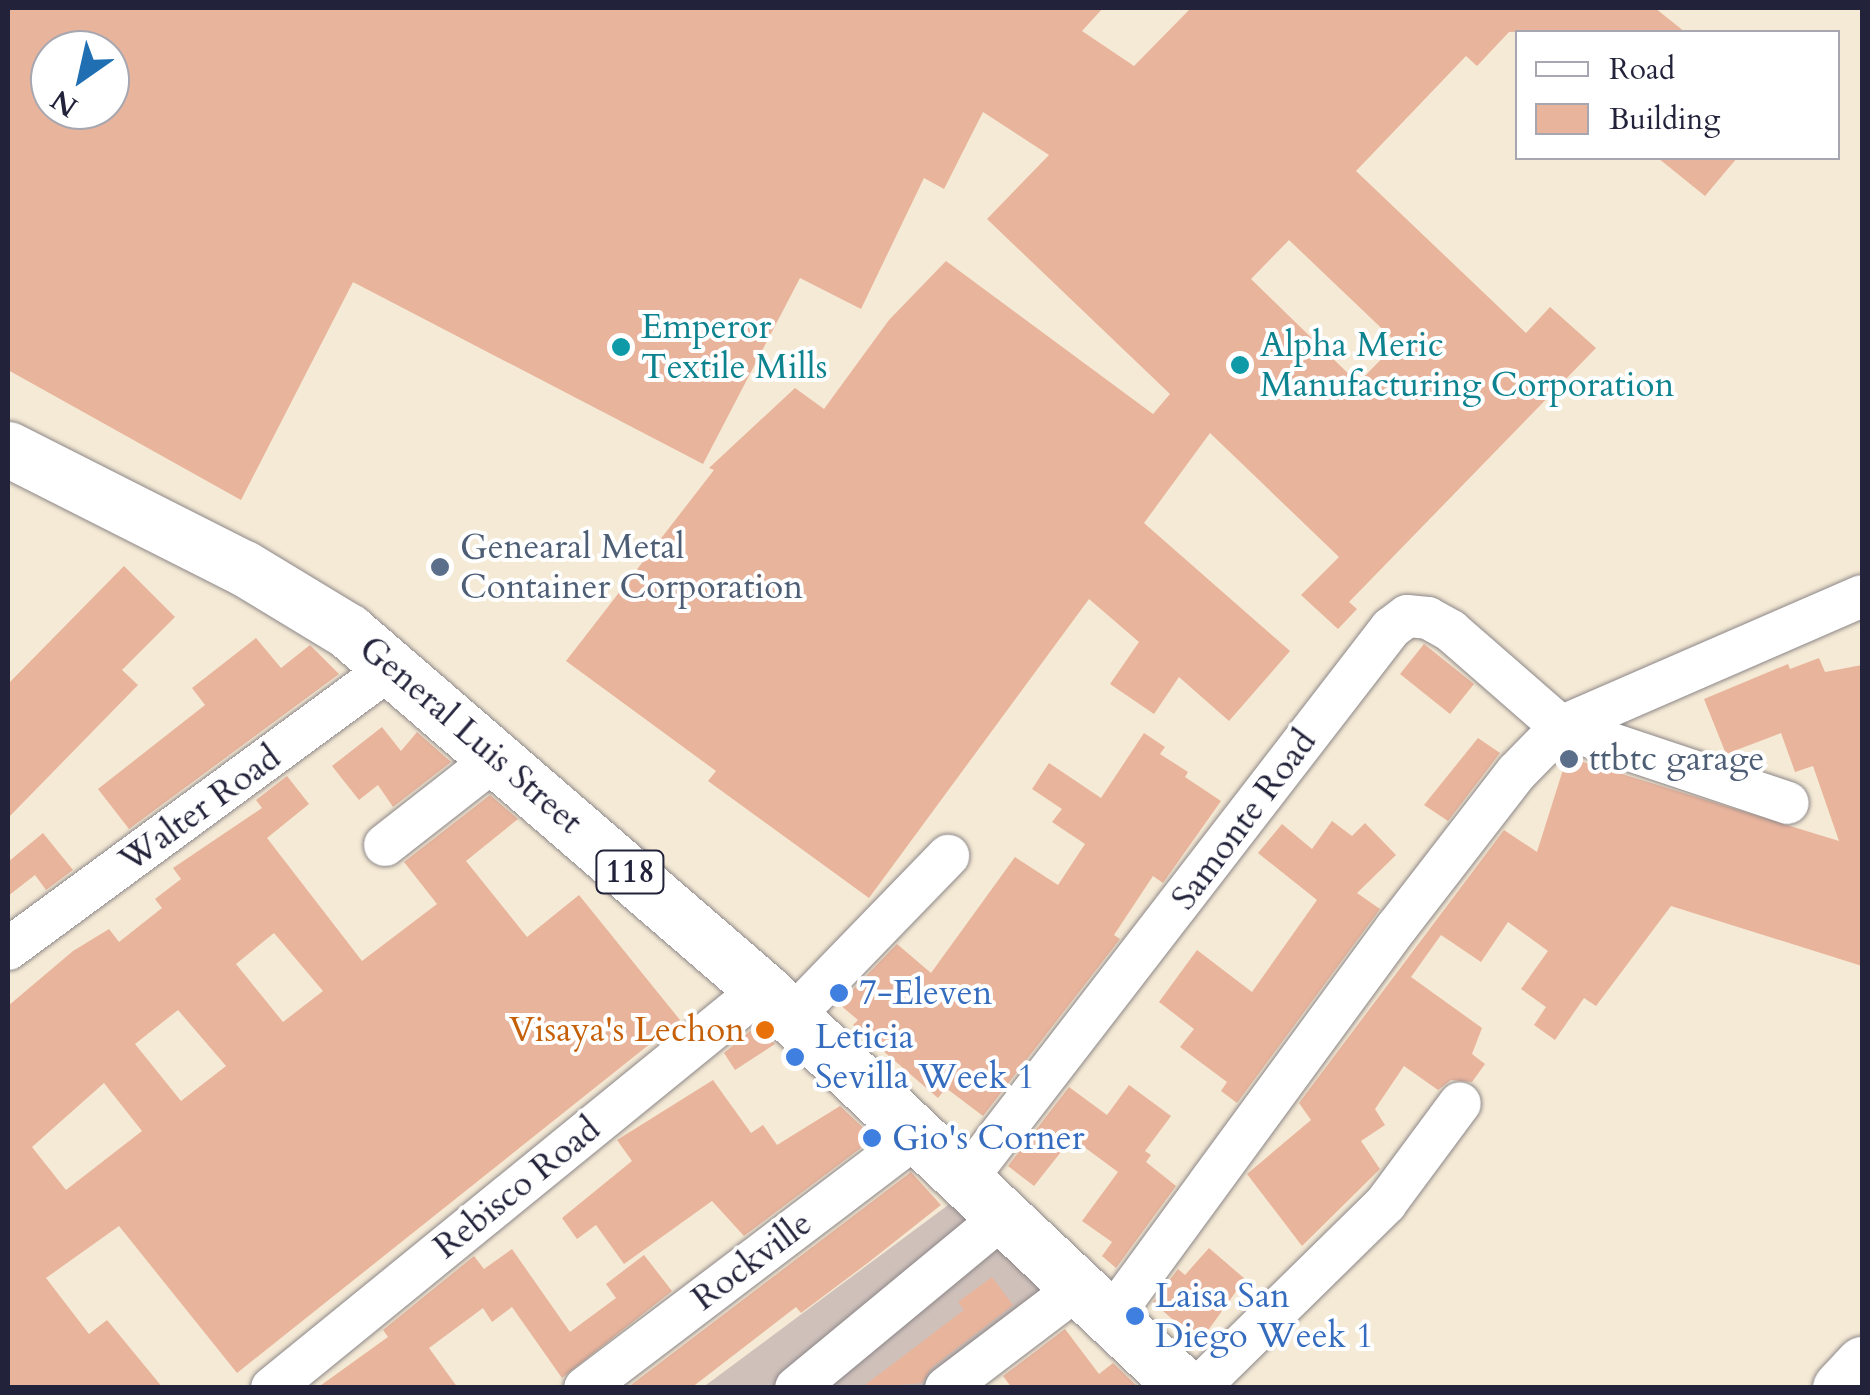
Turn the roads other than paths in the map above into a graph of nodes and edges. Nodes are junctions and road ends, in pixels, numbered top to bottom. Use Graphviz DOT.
graph roads {
  1 [pos="8,450"];
  2 [pos="1862,596"];
  3 [pos="391,668"];
  4 [pos="1560,727"];
  5 [pos="495,759"];
  6 [pos="1788,804"];
  7 [pos="385,845"];
  8 [pos="948,856"];
  9 [pos="8,949"];
  10 [pos="776,1004"];
  11 [pos="1460,1103"];
  12 [pos="920,1134"];
  13 [pos="986,1197"];
  14 [pos="1096,1302"];
  15 [pos="1862,1364"];
  16 [pos="272,1388"];
  17 [pos="585,1388"];
  18 [pos="796,1388"];
  19 [pos="946,1388"];
  20 [pos="1185,1388"];
  21 [pos="1198,1388"];
  22 [pos="1840,1388"];
  1 -- 3 [label="main road, General Luis Street / 118"];
  2 -- 4 [label="street"];
  3 -- 5 [label="main road, General Luis Street / 118"];
  3 -- 9 [label="street, Walter Road"];
  4 -- 6 [label="street"];
  4 -- 13 [label="street, Samonte Road"];
  4 -- 14 [label="street"];
  5 -- 7 [label="street"];
  5 -- 10 [label="main road, General Luis Street / 118"];
  8 -- 10 [label="street, Rebisco Road"];
  10 -- 12 [label="main road, General Luis Street / 118"];
  10 -- 16 [label="street, Rebisco Road"];
  11 -- 21 [label="street"];
  12 -- 13 [label="main road, General Luis Street / 118"];
  12 -- 17 [label="street, Rockville"];
  13 -- 14 [label="main road, General Luis Street / 118"];
  13 -- 18 [label="street"];
  14 -- 19 [label="street"];
  14 -- 20 [label="main road, General Luis Street / 118"];
  15 -- 22 [label="main road"];
}
